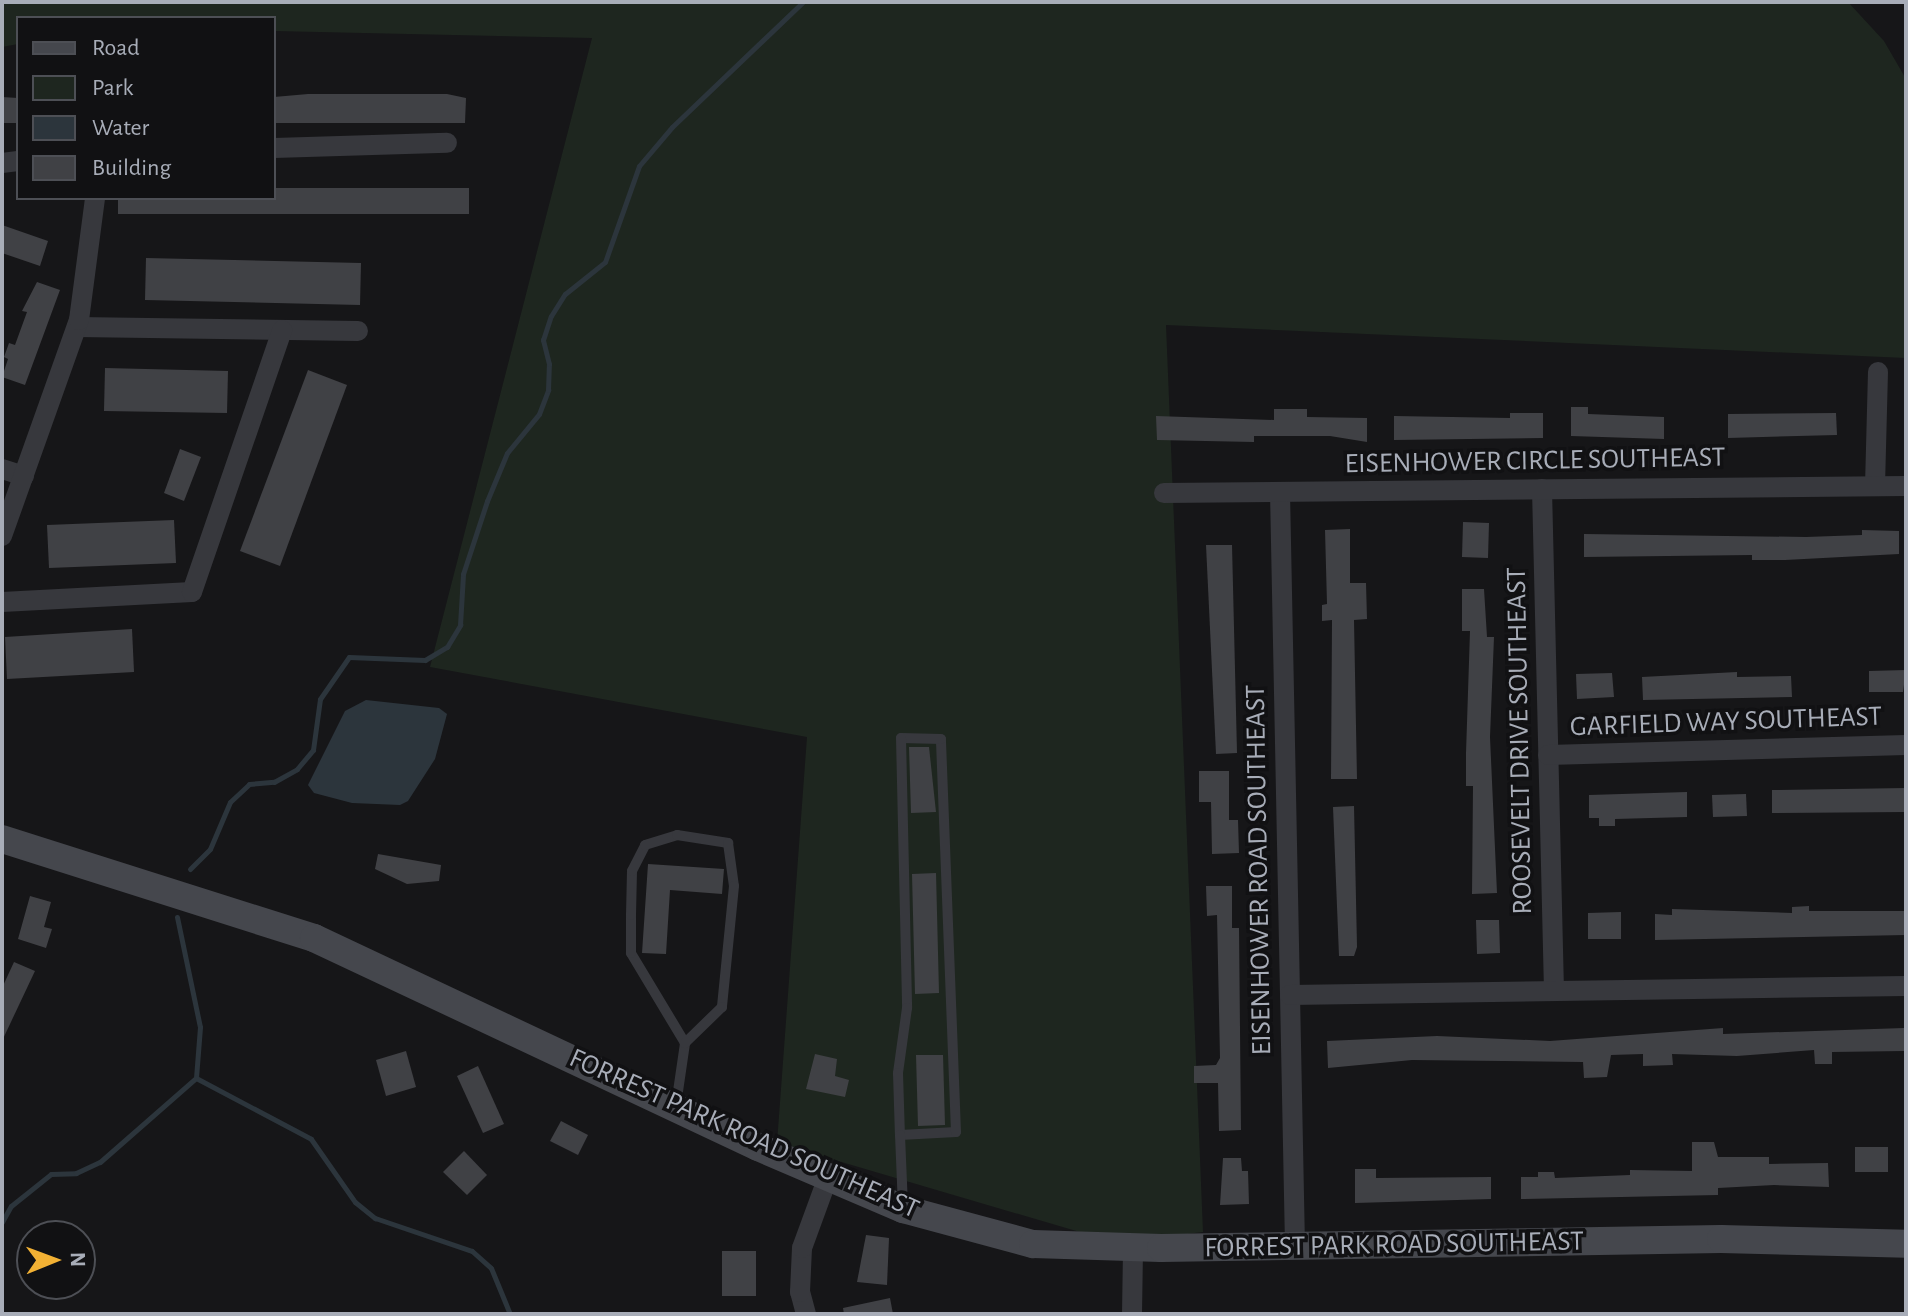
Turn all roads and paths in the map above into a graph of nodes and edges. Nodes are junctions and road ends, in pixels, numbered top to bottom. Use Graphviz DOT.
graph roads {
  1 [pos="447,143"];
  2 [pos="276,148"];
  3 [pos="95,200"];
  4 [pos="77,327"];
  5 [pos="282,330"];
  6 [pos="358,331"];
  7 [pos="1878,372"];
  8 [pos="2,469"];
  9 [pos="24,476"];
  10 [pos="1875,486"];
  11 [pos="1906,486"];
  12 [pos="1542,489"];
  13 [pos="1280,492"];
  14 [pos="1164,493"];
  15 [pos="2,536"];
  16 [pos="2,602"];
  17 [pos="1906,745"];
  18 [pos="1548,755"];
  19 [pos="2,839"];
  20 [pos="1906,986"];
  21 [pos="1554,991"];
  22 [pos="1290,995"];
  23 [pos="685,1043"];
  24 [pos="675,1107"];
  25 [pos="900,1135"];
  26 [pos="828,1177"];
  27 [pos="903,1209"];
  28 [pos="1906,1244"];
  29 [pos="1295,1246"];
  30 [pos="1133,1248"];
  31 [pos="806,1314"];
  32 [pos="1132,1314"];
  1 -- 2 [label="street"];
  3 -- 4 [label="street"];
  4 -- 5 [label="street"];
  4 -- 9 [label="street"];
  5 -- 6 [label="street"];
  5 -- 16 [label="street"];
  7 -- 10 [label="street"];
  8 -- 9 [label="street"];
  9 -- 15 [label="street"];
  10 -- 11 [label="street, EISENHOWER CIRCLE SOUTHEAST"];
  10 -- 12 [label="street, EISENHOWER CIRCLE SOUTHEAST"];
  12 -- 13 [label="street, EISENHOWER CIRCLE SOUTHEAST"];
  12 -- 18 [label="street, ROOSEVELT DRIVE SOUTHEAST"];
  13 -- 14 [label="street, EISENHOWER CIRCLE SOUTHEAST"];
  13 -- 22 [label="street, EISENHOWER ROAD SOUTHEAST"];
  17 -- 18 [label="street, GARFIELD WAY SOUTHEAST"];
  18 -- 21 [label="street, ROOSEVELT DRIVE SOUTHEAST"];
  19 -- 24 [label="street, FORREST PARK ROAD SOUTHEAST"];
  20 -- 21 [label="street"];
  21 -- 22 [label="street"];
  22 -- 29 [label="street, EISENHOWER ROAD SOUTHEAST"];
  23 -- 23 [label="lane"];
  23 -- 24 [label="lane"];
  24 -- 26 [label="street, FORREST PARK ROAD SOUTHEAST"];
  25 -- 25 [label="lane"];
  25 -- 27 [label="lane"];
  26 -- 27 [label="street, FORREST PARK ROAD SOUTHEAST"];
  26 -- 31 [label="street"];
  27 -- 30 [label="street, FORREST PARK ROAD SOUTHEAST"];
  28 -- 29 [label="street, FORREST PARK ROAD SOUTHEAST"];
  29 -- 30 [label="street, FORREST PARK ROAD SOUTHEAST"];
  30 -- 32 [label="street"];
}
